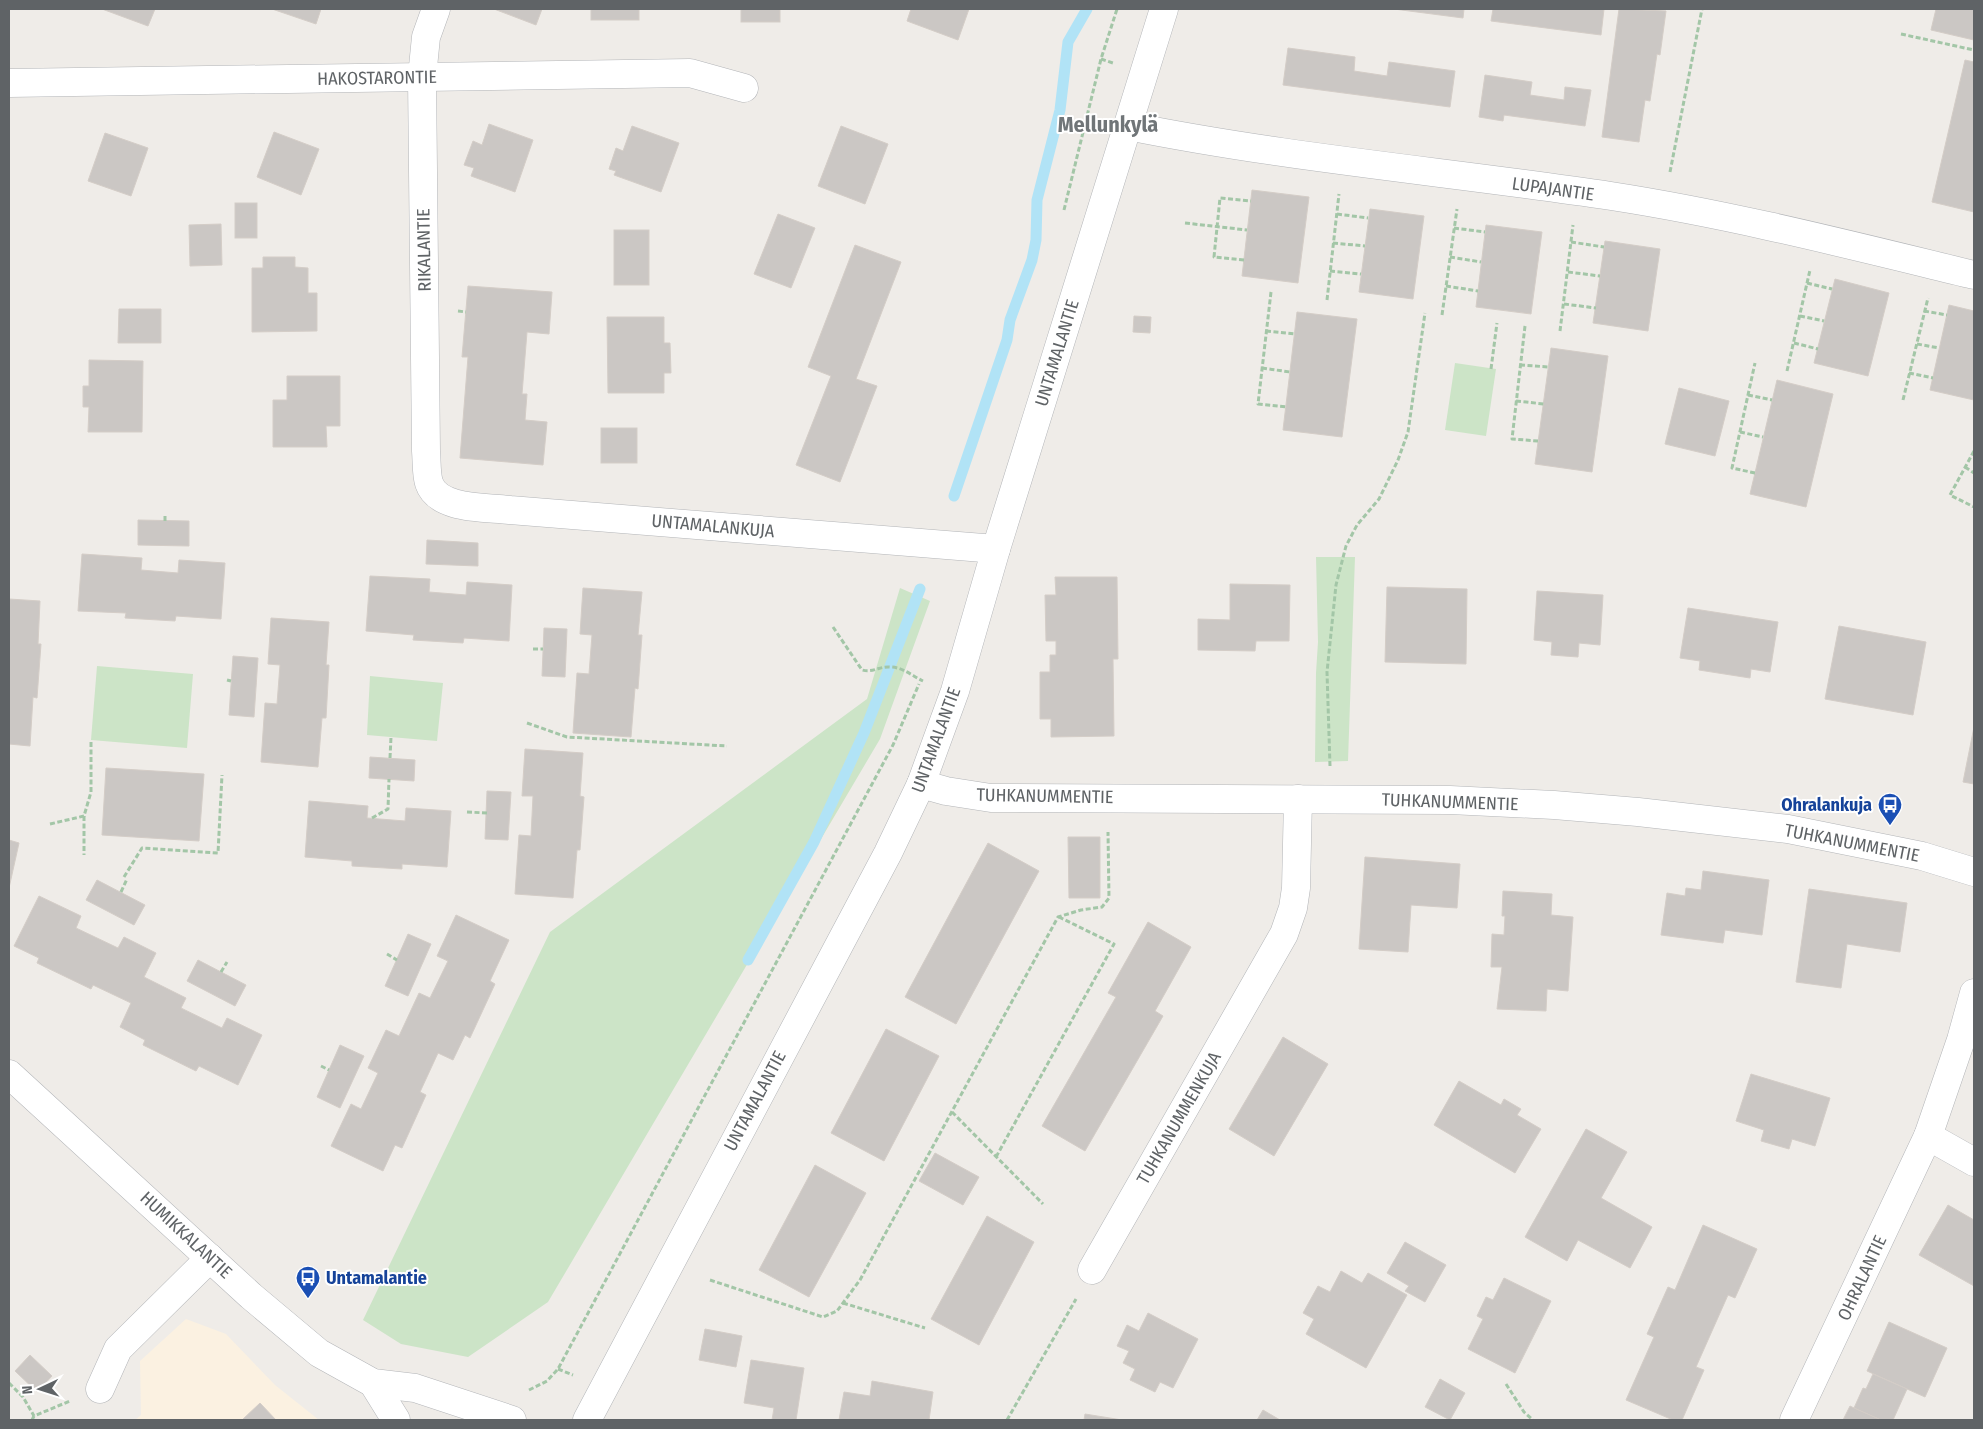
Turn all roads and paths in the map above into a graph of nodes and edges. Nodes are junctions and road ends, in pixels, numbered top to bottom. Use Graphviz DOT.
graph roads {
  1 [pos="436,9"];
  2 [pos="1117,9"];
  3 [pos="1164,9"];
  4 [pos="1702,9"];
  5 [pos="1901,34"];
  6 [pos="1974,50"];
  7 [pos="422,77"];
  8 [pos="9,83"];
  9 [pos="744,88"];
  10 [pos="1128,126"];
  11 [pos="1343,160"];
  12 [pos="1669,173"];
  13 [pos="1461,176"];
  14 [pos="1577,192"];
  15 [pos="1251,201"];
  16 [pos="1337,214"];
  17 [pos="1063,215"];
  18 [pos="1368,218"];
  19 [pos="1185,223"];
  20 [pos="1217,227"];
  21 [pos="1454,228"];
  22 [pos="1248,230"];
  23 [pos="1486,232"];
  24 [pos="1817,238"];
  25 [pos="1571,242"];
  26 [pos="1333,243"];
  27 [pos="1365,246"];
  28 [pos="1604,247"];
  29 [pos="1450,257"];
  30 [pos="1244,260"];
  31 [pos="1481,262"];
  32 [pos="1936,266"];
  33 [pos="1330,271"];
  34 [pos="1568,272"];
  35 [pos="1361,274"];
  36 [pos="1974,275"];
  37 [pos="1600,276"];
  38 [pos="1807,283"];
  39 [pos="1446,286"];
  40 [pos="1832,289"];
  41 [pos="1478,291"];
  42 [pos="1271,292"];
  43 [pos="1327,300"];
  44 [pos="1564,304"];
  45 [pos="1596,308"];
  46 [pos="1924,311"];
  47 [pos="1425,313"];
  48 [pos="1442,315"];
  49 [pos="1947,315"];
  50 [pos="1800,316"];
  51 [pos="1824,321"];
  52 [pos="1497,322"];
  53 [pos="1524,326"];
  54 [pos="1266,331"];
  55 [pos="1560,331"];
  56 [pos="1295,334"];
  57 [pos="1794,343"];
  58 [pos="1917,344"];
  59 [pos="1939,348"];
  60 [pos="1818,349"];
  61 [pos="1755,364"];
  62 [pos="1520,365"];
  63 [pos="1549,367"];
  64 [pos="1262,368"];
  65 [pos="1491,369"];
  66 [pos="1787,371"];
  67 [pos="1290,372"];
  68 [pos="1909,373"];
  69 [pos="1933,378"];
  70 [pos="1748,395"];
  71 [pos="1772,400"];
  72 [pos="1903,400"];
  73 [pos="1516,401"];
  74 [pos="1544,404"];
  75 [pos="1287,407"];
  76 [pos="1740,432"];
  77 [pos="1763,436"];
  78 [pos="1538,441"];
  79 [pos="1974,451"];
  80 [pos="1965,467"];
  81 [pos="1755,473"];
  82 [pos="1974,473"];
  83 [pos="434,492"];
  84 [pos="1974,507"];
  85 [pos="165,514"];
  86 [pos="165,521"];
  87 [pos="996,549"];
  88 [pos="833,627"];
  89 [pos="533,649"];
  90 [pos="543,649"];
  91 [pos="924,671"];
  92 [pos="921,680"];
  93 [pos="527,723"];
  94 [pos="391,737"];
  95 [pos="91,740"];
  96 [pos="727,746"];
  97 [pos="390,758"];
  98 [pos="222,775"];
  99 [pos="389,779"];
  100 [pos="921,784"];
  101 [pos="1108,798"];
  102 [pos="1298,799"];
  103 [pos="1329,799"];
  104 [pos="467,812"];
  105 [pos="486,813"];
  106 [pos="84,816"];
  107 [pos="372,818"];
  108 [pos="50,824"];
  109 [pos="84,855"];
  110 [pos="1974,872"];
  111 [pos="121,892"];
  112 [pos="1058,917"];
  113 [pos="387,954"];
  114 [pos="397,960"];
  115 [pos="227,962"];
  116 [pos="221,972"];
  117 [pos="1974,993"];
  118 [pos="321,1066"];
  119 [pos="329,1070"];
  120 [pos="9,1074"];
  121 [pos="952,1112"];
  122 [pos="1928,1136"];
  123 [pos="996,1157"];
  124 [pos="1974,1162"];
  125 [pos="1043,1204"];
  126 [pos="210,1258"];
  127 [pos="1092,1270"];
  128 [pos="710,1280"];
  129 [pos="843,1303"];
  130 [pos="925,1328"];
  131 [pos="373,1382"];
  132 [pos="9,1383"];
  133 [pos="1506,1384"];
  134 [pos="100,1389"];
  135 [pos="523,1392"];
  136 [pos="34,1416"];
  137 [pos="32,1420"];
  138 [pos="396,1420"];
  139 [pos="512,1420"];
  140 [pos="587,1420"];
  141 [pos="1007,1420"];
  142 [pos="1533,1420"];
  143 [pos="1794,1420"];
  1 -- 7 [label="street, RIKALANTIE"];
  2 -- 17 [label="path"];
  3 -- 10 [label="street, UNTAMALANTIE"];
  4 -- 12 [label="path"];
  5 -- 6 [label="path"];
  7 -- 8 [label="street, HAKOSTARONTIE"];
  7 -- 9 [label="street, HAKOSTARONTIE"];
  7 -- 83 [label="street, RIKALANTIE"];
  10 -- 11 [label="street, LUPAJANTIE"];
  10 -- 87 [label="street, UNTAMALANTIE"];
  11 -- 13 [label="street, LUPAJANTIE"];
  11 -- 16 [label="path"];
  13 -- 14 [label="street, LUPAJANTIE"];
  13 -- 21 [label="path"];
  14 -- 24 [label="street, LUPAJANTIE"];
  14 -- 25 [label="path"];
  15 -- 20 [label="path"];
  16 -- 18 [label="path"];
  16 -- 26 [label="path"];
  19 -- 20 [label="path"];
  20 -- 22 [label="path"];
  20 -- 30 [label="path"];
  21 -- 23 [label="path"];
  21 -- 29 [label="path"];
  24 -- 32 [label="street, LUPAJANTIE"];
  24 -- 38 [label="path"];
  25 -- 28 [label="path"];
  25 -- 34 [label="path"];
  26 -- 27 [label="path"];
  26 -- 33 [label="path"];
  29 -- 31 [label="path"];
  29 -- 39 [label="path"];
  32 -- 36 [label="street, LUPAJANTIE"];
  32 -- 46 [label="path"];
  33 -- 35 [label="path"];
  33 -- 43 [label="path"];
  34 -- 37 [label="path"];
  34 -- 44 [label="path"];
  38 -- 40 [label="path"];
  38 -- 50 [label="path"];
  39 -- 41 [label="path"];
  39 -- 48 [label="path"];
  42 -- 54 [label="path"];
  44 -- 45 [label="path"];
  44 -- 55 [label="path"];
  46 -- 49 [label="path"];
  46 -- 58 [label="path"];
  47 -- 103 [label="path"];
  50 -- 51 [label="path"];
  50 -- 57 [label="path"];
  52 -- 65 [label="path"];
  53 -- 62 [label="path"];
  54 -- 56 [label="path"];
  54 -- 64 [label="path"];
  57 -- 60 [label="path"];
  57 -- 66 [label="path"];
  58 -- 59 [label="path"];
  58 -- 68 [label="path"];
  61 -- 70 [label="path"];
  62 -- 63 [label="path"];
  62 -- 73 [label="path"];
  64 -- 67 [label="path"];
  64 -- 75 [label="path"];
  68 -- 69 [label="path"];
  68 -- 72 [label="path"];
  70 -- 71 [label="path"];
  70 -- 76 [label="path"];
  73 -- 74 [label="path"];
  73 -- 78 [label="path"];
  76 -- 77 [label="path"];
  76 -- 81 [label="path"];
  79 -- 80 [label="path"];
  80 -- 82 [label="path"];
  80 -- 84 [label="path"];
  83 -- 87 [label="street, UNTAMALANKUJA"];
  85 -- 86 [label="path"];
  87 -- 100 [label="street, UNTAMALANTIE"];
  88 -- 92 [label="path"];
  89 -- 90 [label="path"];
  91 -- 92 [label="path"];
  92 -- 135 [label="path"];
  93 -- 96 [label="path"];
  94 -- 97 [label="path"];
  95 -- 106 [label="path"];
  98 -- 111 [label="path"];
  99 -- 107 [label="path"];
  100 -- 101 [label="street, TUHKANUMMENTIE"];
  100 -- 140 [label="street, UNTAMALANTIE"];
  101 -- 102 [label="street, TUHKANUMMENTIE"];
  101 -- 112 [label="path"];
  102 -- 103 [label="street, TUHKANUMMENTIE"];
  102 -- 127 [label="street, TUHKANUMMENKUJA"];
  103 -- 110 [label="street, TUHKANUMMENTIE"];
  104 -- 105 [label="path"];
  106 -- 108 [label="path"];
  106 -- 109 [label="path"];
  112 -- 121 [label="path"];
  112 -- 123 [label="path"];
  113 -- 114 [label="path"];
  115 -- 116 [label="path"];
  117 -- 122 [label="street, OHRALANTIE"];
  118 -- 119 [label="path"];
  120 -- 126 [label="street, HUMIKKALANTIE"];
  121 -- 123 [label="path"];
  121 -- 129 [label="path"];
  122 -- 124 [label="street"];
  122 -- 143 [label="street, OHRALANTIE"];
  123 -- 125 [label="path"];
  126 -- 131 [label="street, HUMIKKALANTIE"];
  126 -- 134 [label="street"];
  127 -- 141 [label="path"];
  128 -- 129 [label="path"];
  129 -- 130 [label="path"];
  131 -- 138 [label="street, HUMIKKALANTIE"];
  131 -- 139 [label="street, HUMIKKALANTIE"];
  132 -- 136 [label="path"];
  133 -- 142 [label="path"];
  134 -- 136 [label="path"];
  136 -- 137 [label="path"];
}
